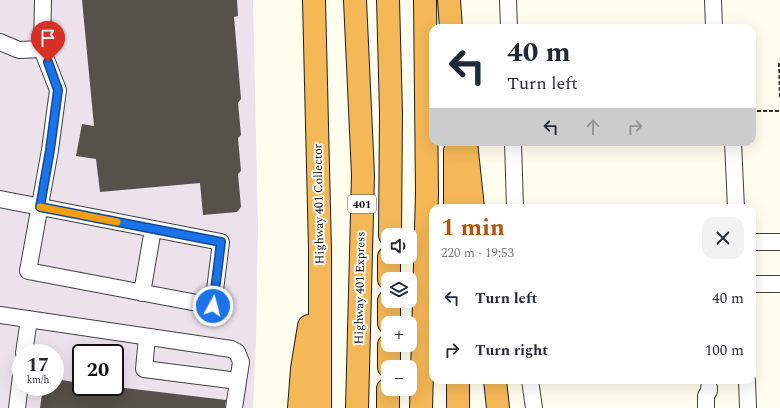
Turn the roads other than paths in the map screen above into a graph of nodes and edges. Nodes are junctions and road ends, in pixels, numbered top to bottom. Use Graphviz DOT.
graph roads {
  1 [pos="43,0"];
  2 [pos="314,0"];
  3 [pos="355,0"];
  4 [pos="388,0"];
  5 [pos="425,0"];
  6 [pos="449,0"];
  7 [pos="508,0"];
  8 [pos="713,0"];
  9 [pos="451,24"];
  10 [pos="509,24"];
  11 [pos="714,24"];
  12 [pos="0,42"];
  13 [pos="42,48"];
  14 [pos="454,146"];
  15 [pos="466,146"];
  16 [pos="513,146"];
  17 [pos="734,146"];
  18 [pos="0,200"];
  19 [pos="455,204"];
  20 [pos="473,204"];
  21 [pos="515,204"];
  22 [pos="736,204"];
  23 [pos="40,207"];
  24 [pos="390,228"];
  25 [pos="153,229"];
  26 [pos="756,242"];
  27 [pos="780,242"];
  28 [pos="320,250"];
  29 [pos="756,284"];
  30 [pos="780,284"];
  31 [pos="142,293"];
  32 [pos="0,315"];
  33 [pos="29,319"];
  34 [pos="147,337"];
  35 [pos="25,344"];
  36 [pos="238,381"];
  37 [pos="458,384"];
  38 [pos="495,384"];
  39 [pos="531,384"];
  40 [pos="747,384"];
  41 [pos="18,396"];
  42 [pos="388,396"];
  43 [pos="17,408"];
  44 [pos="234,408"];
  45 [pos="299,408"];
  46 [pos="320,408"];
  47 [pos="357,408"];
  48 [pos="388,408"];
  49 [pos="421,408"];
  50 [pos="458,408"];
  51 [pos="498,408"];
  52 [pos="534,408"];
  53 [pos="706,408"];
  54 [pos="714,408"];
  55 [pos="748,408"];
  1 -- 13 [label="lane"];
  2 -- 28 [label="highway, Highway 401 Collector"];
  3 -- 47 [label="highway, Highway 401 Express / 401"];
  4 -- 24 [label="highway, 401"];
  5 -- 49 [label="highway"];
  6 -- 9 [label="highway"];
  7 -- 10 [label="lane"];
  8 -- 11 [label="lane"];
  12 -- 13 [label="lane"];
  13 -- 23 [label="lane"];
  14 -- 19 [label="highway"];
  15 -- 20 [label="highway"];
  16 -- 21 [label="lane"];
  17 -- 22 [label="lane"];
  18 -- 23 [label="lane"];
  23 -- 25 [label="lane"];
  23 -- 31 [label="lane"];
  25 -- 31 [label="lane"];
  25 -- 31 [label="lane"];
  26 -- 27 [label="lane"];
  28 -- 45 [label="highway"];
  28 -- 46 [label="highway, Highway 401 Collector"];
  29 -- 30 [label="lane"];
  32 -- 33 [label="lane"];
  33 -- 34 [label="lane"];
  33 -- 35 [label="lane"];
  34 -- 36 [label="lane"];
  34 -- 36 [label="lane"];
  36 -- 44 [label="lane"];
  37 -- 50 [label="highway"];
  38 -- 51 [label="highway"];
  39 -- 52 [label="lane"];
  40 -- 55 [label="lane"];
  41 -- 43 [label="lane"];
  42 -- 48 [label="highway"];
  53 -- 54 [label="lane"];
}
